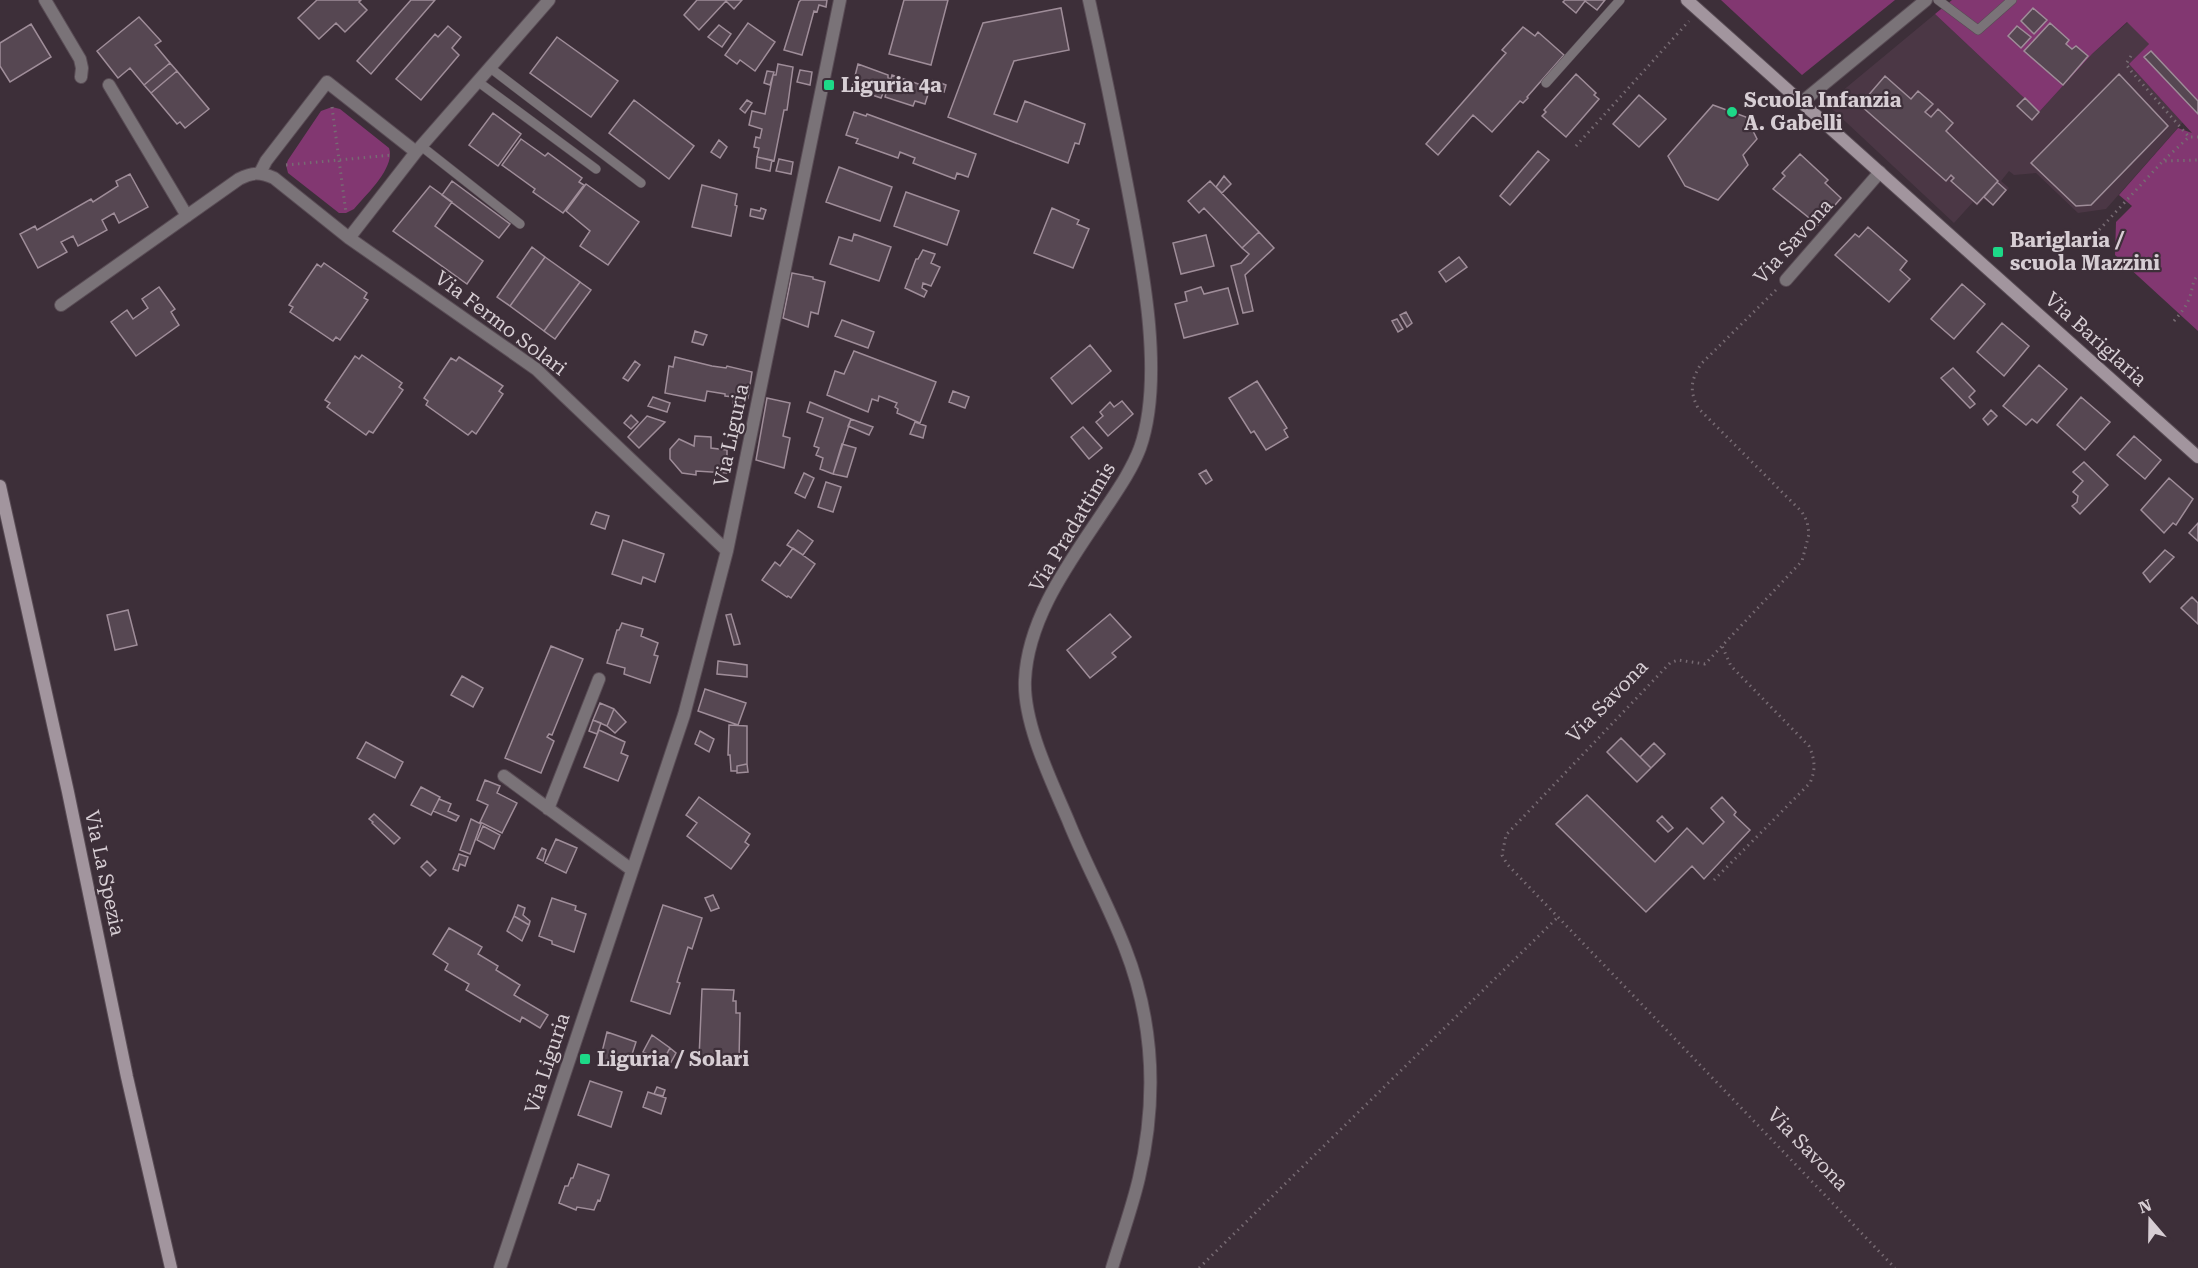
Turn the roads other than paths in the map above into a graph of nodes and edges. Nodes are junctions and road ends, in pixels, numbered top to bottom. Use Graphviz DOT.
graph roads {
  1 [pos="45,0"];
  2 [pos="549,0"];
  3 [pos="840,0"];
  4 [pos="1089,0"];
  5 [pos="1620,0"];
  6 [pos="1687,0"];
  7 [pos="1926,0"];
  8 [pos="1938,0"];
  9 [pos="2012,0"];
  10 [pos="489,68"];
  11 [pos="81,78"];
  12 [pos="477,81"];
  13 [pos="1546,83"];
  14 [pos="109,85"];
  15 [pos="1802,102"];
  16 [pos="418,149"];
  17 [pos="596,169"];
  18 [pos="1880,172"];
  19 [pos="260,173"];
  20 [pos="641,183"];
  21 [pos="187,216"];
  22 [pos="520,224"];
  23 [pos="349,238"];
  24 [pos="1786,280"];
  25 [pos="60,305"];
  26 [pos="2198,457"];
  27 [pos="0,486"];
  28 [pos="727,551"];
  29 [pos="599,679"];
  30 [pos="504,776"];
  31 [pos="548,809"];
  32 [pos="632,870"];
  33 [pos="171,1268"];
  34 [pos="500,1268"];
  35 [pos="1112,1268"];
  1 -- 11 [label="street"];
  2 -- 10 [label="street"];
  3 -- 28 [label="street, Via Liguria"];
  4 -- 35 [label="street, Via Pradattimis"];
  5 -- 13 [label="lane"];
  6 -- 15 [label="main road, Via Bariglaria"];
  7 -- 15 [label="street"];
  8 -- 9 [label="lane"];
  10 -- 12 [label="street"];
  10 -- 20 [label="lane"];
  12 -- 16 [label="street"];
  12 -- 17 [label="lane"];
  14 -- 21 [label="street"];
  15 -- 18 [label="main road, Via Bariglaria"];
  16 -- 19 [label="street"];
  16 -- 22 [label="lane"];
  16 -- 23 [label="street"];
  18 -- 24 [label="street, Via Savona"];
  18 -- 26 [label="main road, Via Bariglaria"];
  19 -- 21 [label="street"];
  19 -- 23 [label="street, Via Fermo Solari"];
  21 -- 25 [label="street"];
  23 -- 28 [label="street, Via Fermo Solari"];
  27 -- 33 [label="main road, Via La Spezia"];
  28 -- 32 [label="street, Via Liguria"];
  29 -- 31 [label="street"];
  30 -- 31 [label="street"];
  31 -- 32 [label="street"];
  32 -- 34 [label="street, Via Liguria"];
}
